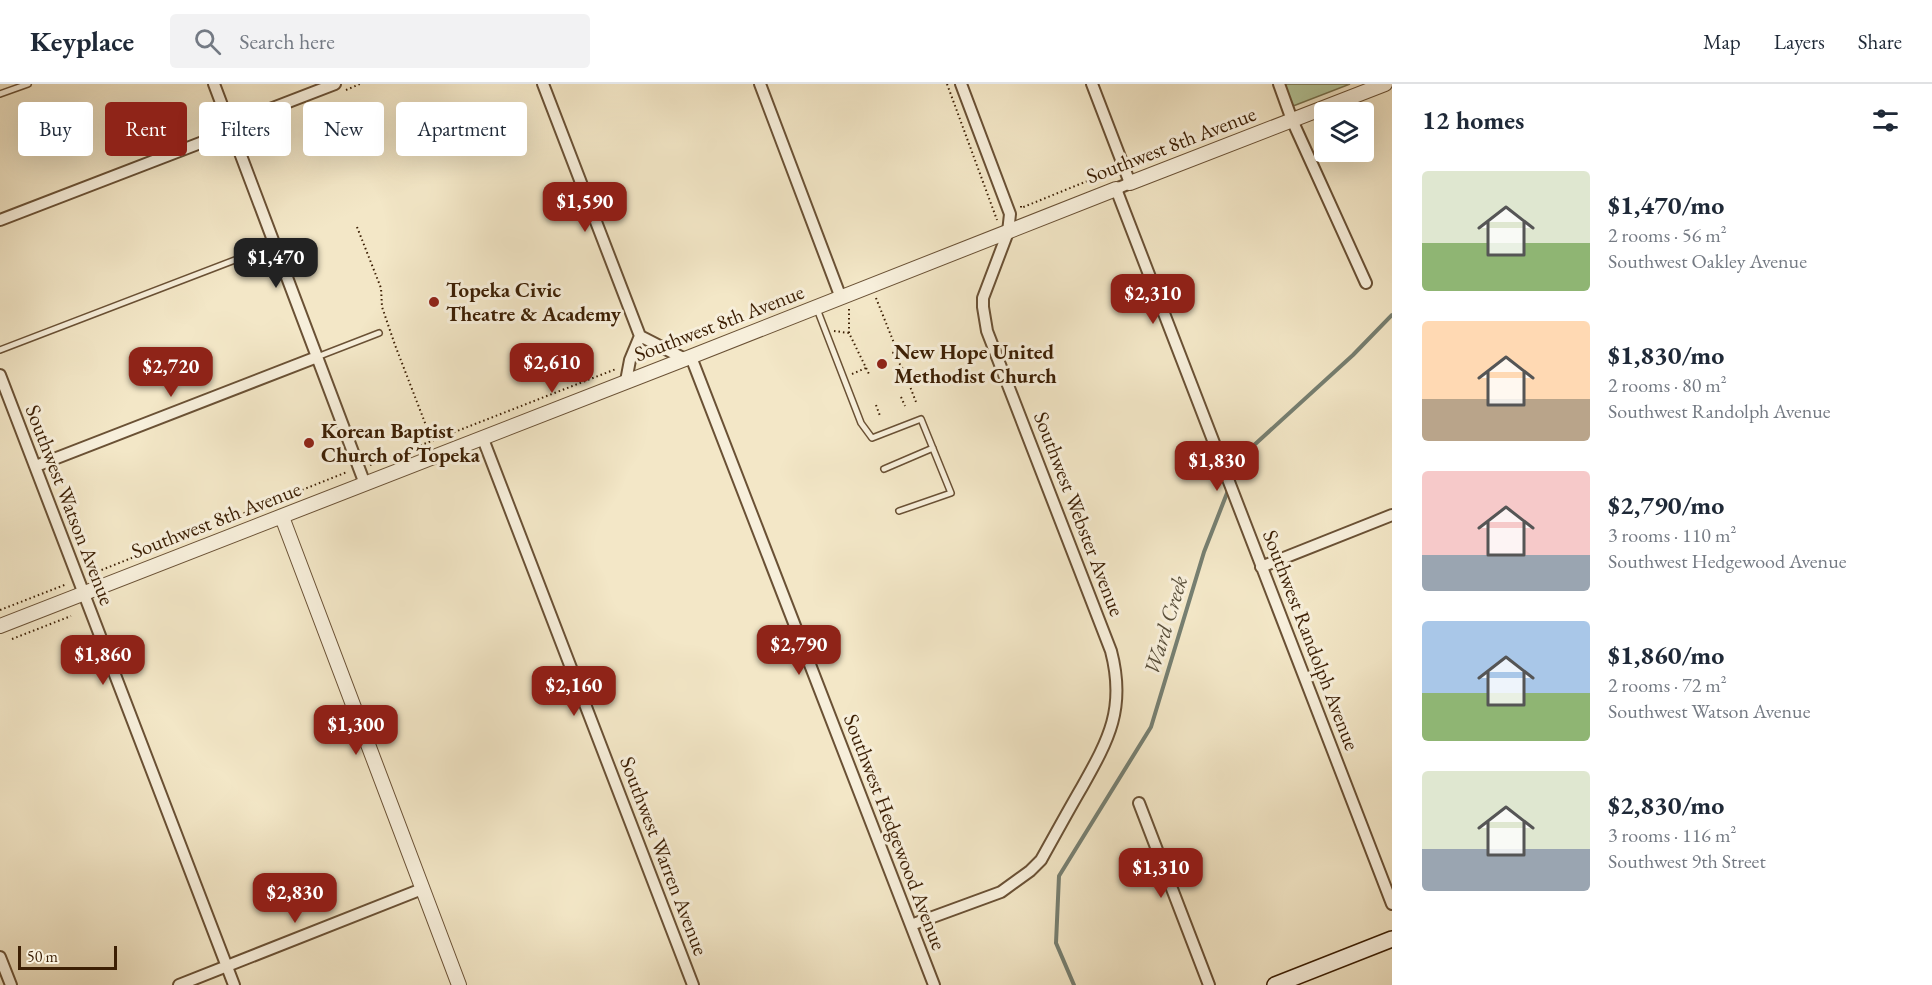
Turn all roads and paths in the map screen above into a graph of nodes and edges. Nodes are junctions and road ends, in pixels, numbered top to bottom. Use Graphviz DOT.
graph roads {
  1 [pos="28,84"];
  2 [pos="214,84"];
  3 [pos="336,84"];
  4 [pos="543,84"];
  5 [pos="760,84"];
  6 [pos="947,84"];
  7 [pos="961,84"];
  8 [pos="1092,84"];
  9 [pos="1279,84"];
  10 [pos="1380,86"];
  11 [pos="0,94"];
  12 [pos="221,102"];
  13 [pos="290,102"];
  14 [pos="1292,120"];
  15 [pos="199,143"];
  16 [pos="241,156"];
  17 [pos="1112,171"];
  18 [pos="1130,183"];
  19 [pos="1116,189"];
  20 [pos="1021,208"];
  21 [pos="997,219"];
  22 [pos="0,220"];
  23 [pos="357,227"];
  24 [pos="1008,232"];
  25 [pos="274,245"];
  26 [pos="1366,283"];
  27 [pos="875,294"];
  28 [pos="844,302"];
  29 [pos="816,308"];
  30 [pos="825,332"];
  31 [pos="379,333"];
  32 [pos="849,333"];
  33 [pos="640,336"];
  34 [pos="0,350"];
  35 [pos="317,357"];
  36 [pos="688,358"];
  37 [pos="630,363"];
  38 [pos="866,368"];
  39 [pos="869,374"];
  40 [pos="0,375"];
  41 [pos="843,377"];
  42 [pos="626,381"];
  43 [pos="901,397"];
  44 [pos="916,402"];
  45 [pos="876,405"];
  46 [pos="905,406"];
  47 [pos="880,416"];
  48 [pos="483,439"];
  49 [pos="432,441"];
  50 [pos="933,448"];
  51 [pos="344,463"];
  52 [pos="370,465"];
  53 [pos="36,466"];
  54 [pos="884,469"];
  55 [pos="365,484"];
  56 [pos="899,511"];
  57 [pos="1392,515"];
  58 [pos="282,517"];
  59 [pos="1261,567"];
  60 [pos="78,580"];
  61 [pos="83,594"];
  62 [pos="0,610"];
  63 [pos="72,616"];
  64 [pos="0,626"];
  65 [pos="12,639"];
  66 [pos="1139,803"];
  67 [pos="422,889"];
  68 [pos="1392,904"];
  69 [pos="911,925"];
  70 [pos="1392,939"];
  71 [pos="0,957"];
  72 [pos="226,966"];
  73 [pos="11,985"];
  74 [pos="179,985"];
  75 [pos="234,985"];
  76 [pos="459,985"];
  77 [pos="693,985"];
  78 [pos="934,985"];
  79 [pos="1209,985"];
  80 [pos="1275,985"];
  1 -- 11 [label="lane"];
  2 -- 12 [label="street"];
  3 -- 13 [label="street"];
  4 -- 33 [label="street"];
  5 -- 28 [label="street"];
  6 -- 21 [label="path"];
  7 -- 24 [label="street, Southwest Webster Avenue"];
  8 -- 18 [label="street"];
  9 -- 14 [label="street"];
  10 -- 14 [label="street, Southwest 8th Avenue"];
  14 -- 18 [label="street, Southwest 8th Avenue"];
  14 -- 26 [label="street"];
  15 -- 22 [label="street"];
  16 -- 25 [label="street"];
  17 -- 20 [label="path"];
  18 -- 19 [label="street, Southwest 8th Avenue"];
  19 -- 24 [label="street, Southwest 8th Avenue"];
  19 -- 59 [label="street, Southwest Randolph Avenue"];
  23 -- 49 [label="path"];
  24 -- 28 [label="street, Southwest 8th Avenue"];
  24 -- 69 [label="street, Southwest Webster Avenue"];
  25 -- 34 [label="lane"];
  25 -- 35 [label="street"];
  27 -- 44 [label="path"];
  28 -- 29 [label="street, Southwest 8th Avenue"];
  28 -- 32 [label="path"];
  29 -- 30 [label="lane"];
  29 -- 36 [label="street, Southwest 8th Avenue"];
  30 -- 32 [label="path"];
  30 -- 41 [label="lane"];
  31 -- 35 [label="lane"];
  32 -- 38 [label="path"];
  33 -- 36 [label="street"];
  33 -- 37 [label="street"];
  35 -- 53 [label="street"];
  35 -- 55 [label="street"];
  36 -- 42 [label="street, Southwest 8th Avenue"];
  36 -- 69 [label="street, Southwest Hedgewood Avenue"];
  37 -- 42 [label="street"];
  37 -- 49 [label="path"];
  38 -- 39 [label="path"];
  38 -- 41 [label="path"];
  40 -- 53 [label="street, Southwest Watson Avenue"];
  41 -- 50 [label="lane"];
  42 -- 48 [label="street, Southwest 8th Avenue"];
  43 -- 46 [label="path"];
  45 -- 47 [label="path"];
  48 -- 55 [label="street, Southwest 8th Avenue"];
  48 -- 77 [label="street, Southwest Warren Avenue"];
  49 -- 52 [label="path"];
  50 -- 54 [label="lane"];
  50 -- 56 [label="lane"];
  51 -- 60 [label="path"];
  53 -- 60 [label="street, Southwest Watson Avenue"];
  55 -- 58 [label="street, Southwest 8th Avenue"];
  57 -- 59 [label="street"];
  58 -- 61 [label="street, Southwest 8th Avenue"];
  58 -- 67 [label="street"];
  59 -- 68 [label="street, Southwest Randolph Avenue"];
  60 -- 61 [label="street, Southwest Watson Avenue"];
  60 -- 62 [label="path"];
  61 -- 64 [label="street, Southwest 8th Avenue"];
  61 -- 72 [label="street, Southwest Watson Avenue"];
  63 -- 65 [label="path"];
  66 -- 79 [label="street"];
  67 -- 72 [label="street"];
  67 -- 76 [label="street"];
  69 -- 78 [label="street, Southwest Hedgewood Avenue"];
  70 -- 80 [label="main road"];
  71 -- 73 [label="street"];
  72 -- 74 [label="street"];
  72 -- 75 [label="street, Southwest Watson Avenue"];
}
